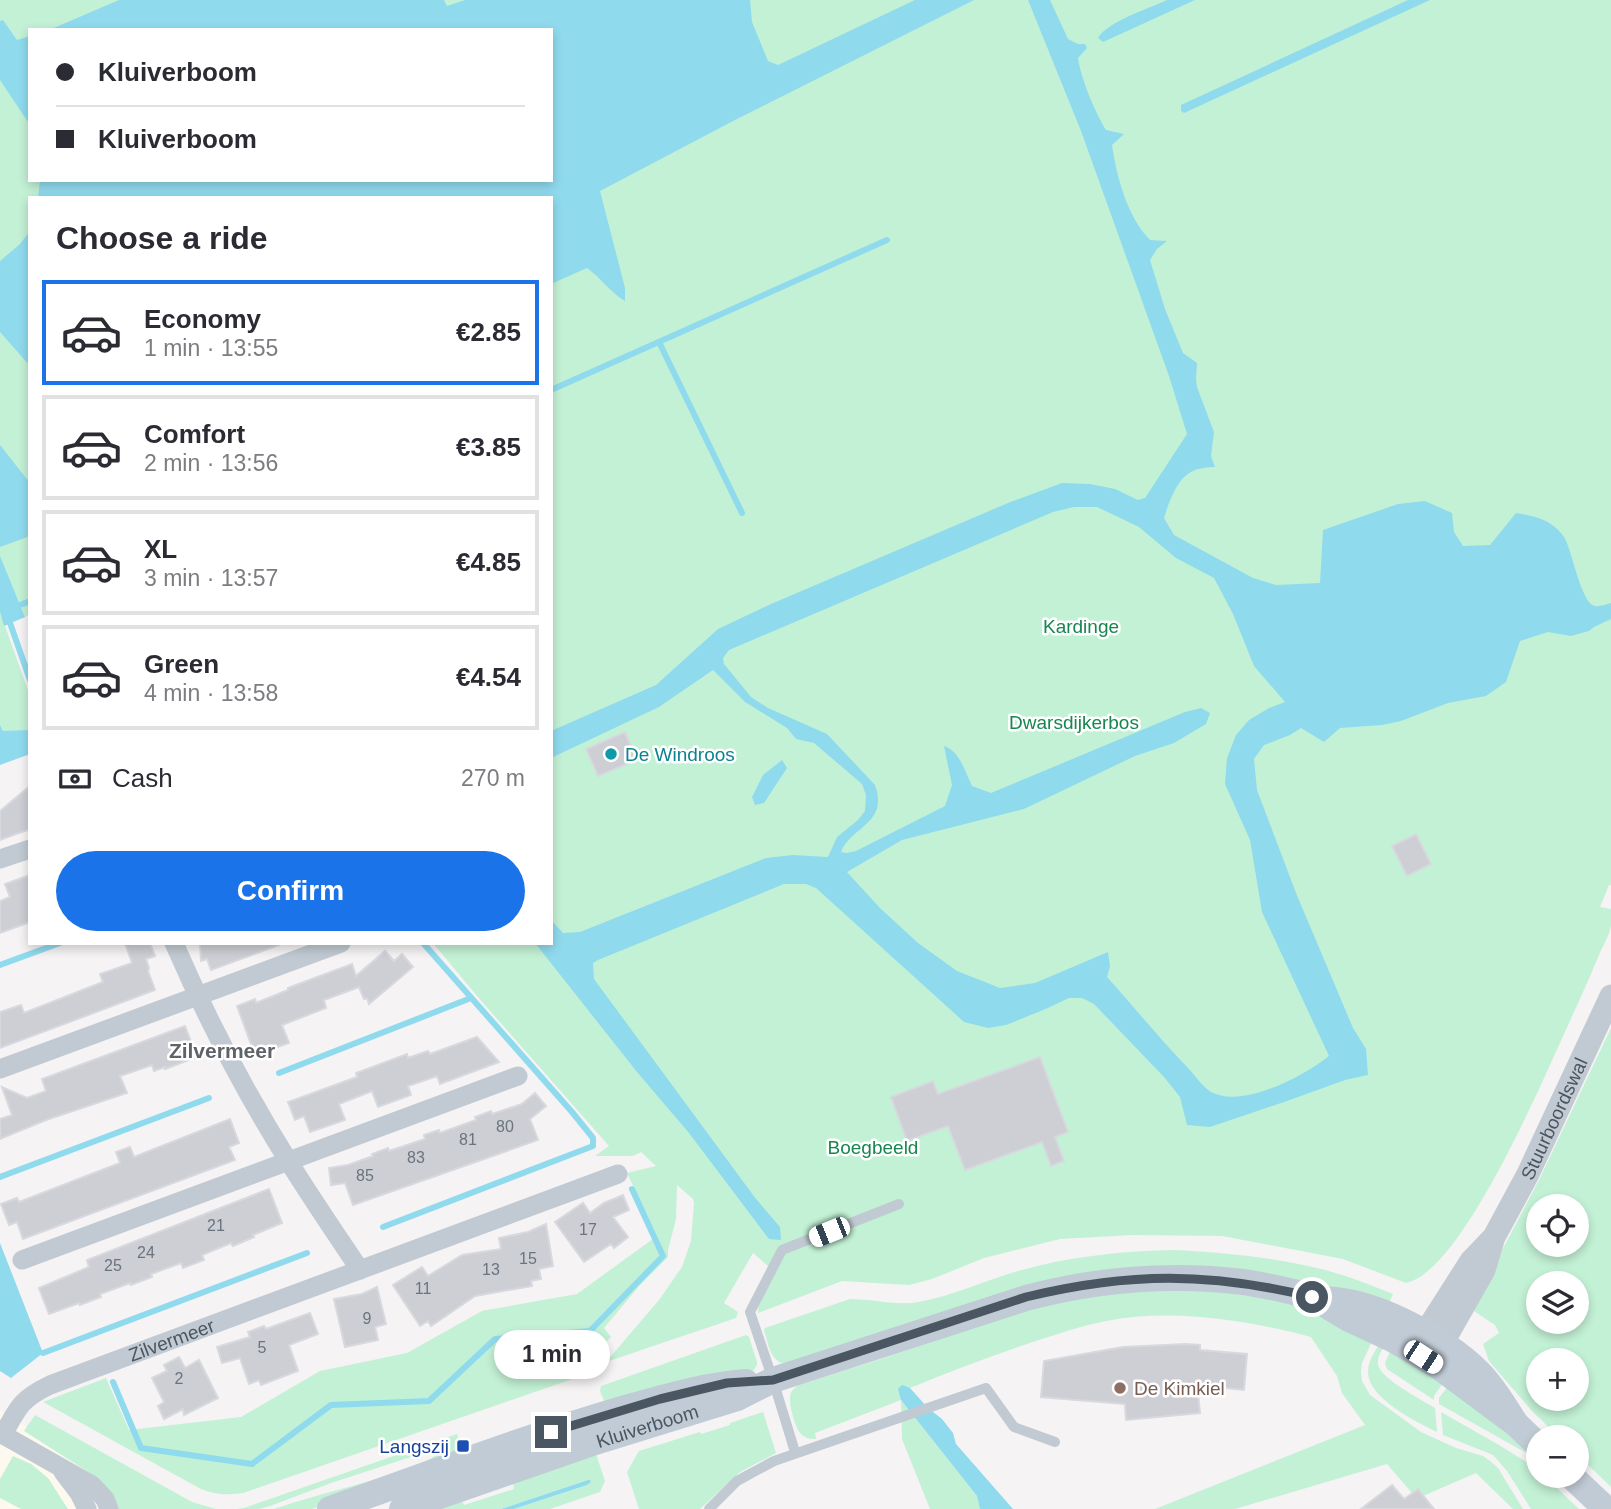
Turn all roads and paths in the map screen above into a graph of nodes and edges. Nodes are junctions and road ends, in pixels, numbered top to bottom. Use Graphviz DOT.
graph roads {
  1 [pos="28,850"];
  2 [pos="0,859"];
  3 [pos="175,945"];
  4 [pos="336,945"];
  5 [pos="197,996"];
  6 [pos="1611,996"];
  7 [pos="0,1069"];
  8 [pos="518,1076"];
  9 [pos="288,1161"];
  10 [pos="618,1174"];
  11 [pos="899,1205"];
  12 [pos="22,1260"];
  13 [pos="360,1270"];
  14 [pos="1430,1345"];
  15 [pos="773,1380"];
  16 [pos="2,1434"];
  17 [pos="1526,1434"];
  18 [pos="1055,1442"];
  19 [pos="795,1452"];
  20 [pos="58,1466"];
  21 [pos="1584,1488"];
  22 [pos="87,1509"];
  23 [pos="109,1509"];
  24 [pos="330,1509"];
  25 [pos="402,1509"];
  26 [pos="709,1509"];
  27 [pos="1606,1509"];
  1 -- 2 [label="street"];
  3 -- 5 [label="street"];
  4 -- 5 [label="street"];
  5 -- 7 [label="street"];
  5 -- 9 [label="street"];
  6 -- 14 [label="street, Stuurboordswal"];
  8 -- 9 [label="street"];
  9 -- 12 [label="street"];
  9 -- 13 [label="street"];
  10 -- 13 [label="street, Zilvermeer"];
  11 -- 15 [label="lane"];
  13 -- 16 [label="street, Zilvermeer"];
  14 -- 15 [label="main road, Kluiverboom"];
  14 -- 17 [label="main road, Kluiverboom"];
  15 -- 19 [label="lane"];
  15 -- 24 [label="main road, Kluiverboom"];
  15 -- 25 [label="main road, Kluiverboom"];
  16 -- 20 [label="street"];
  18 -- 19 [label="lane"];
  19 -- 26 [label="lane"];
  20 -- 22 [label="street"];
  20 -- 23 [label="street"];
  21 -- 27 [label="main road"];
}
